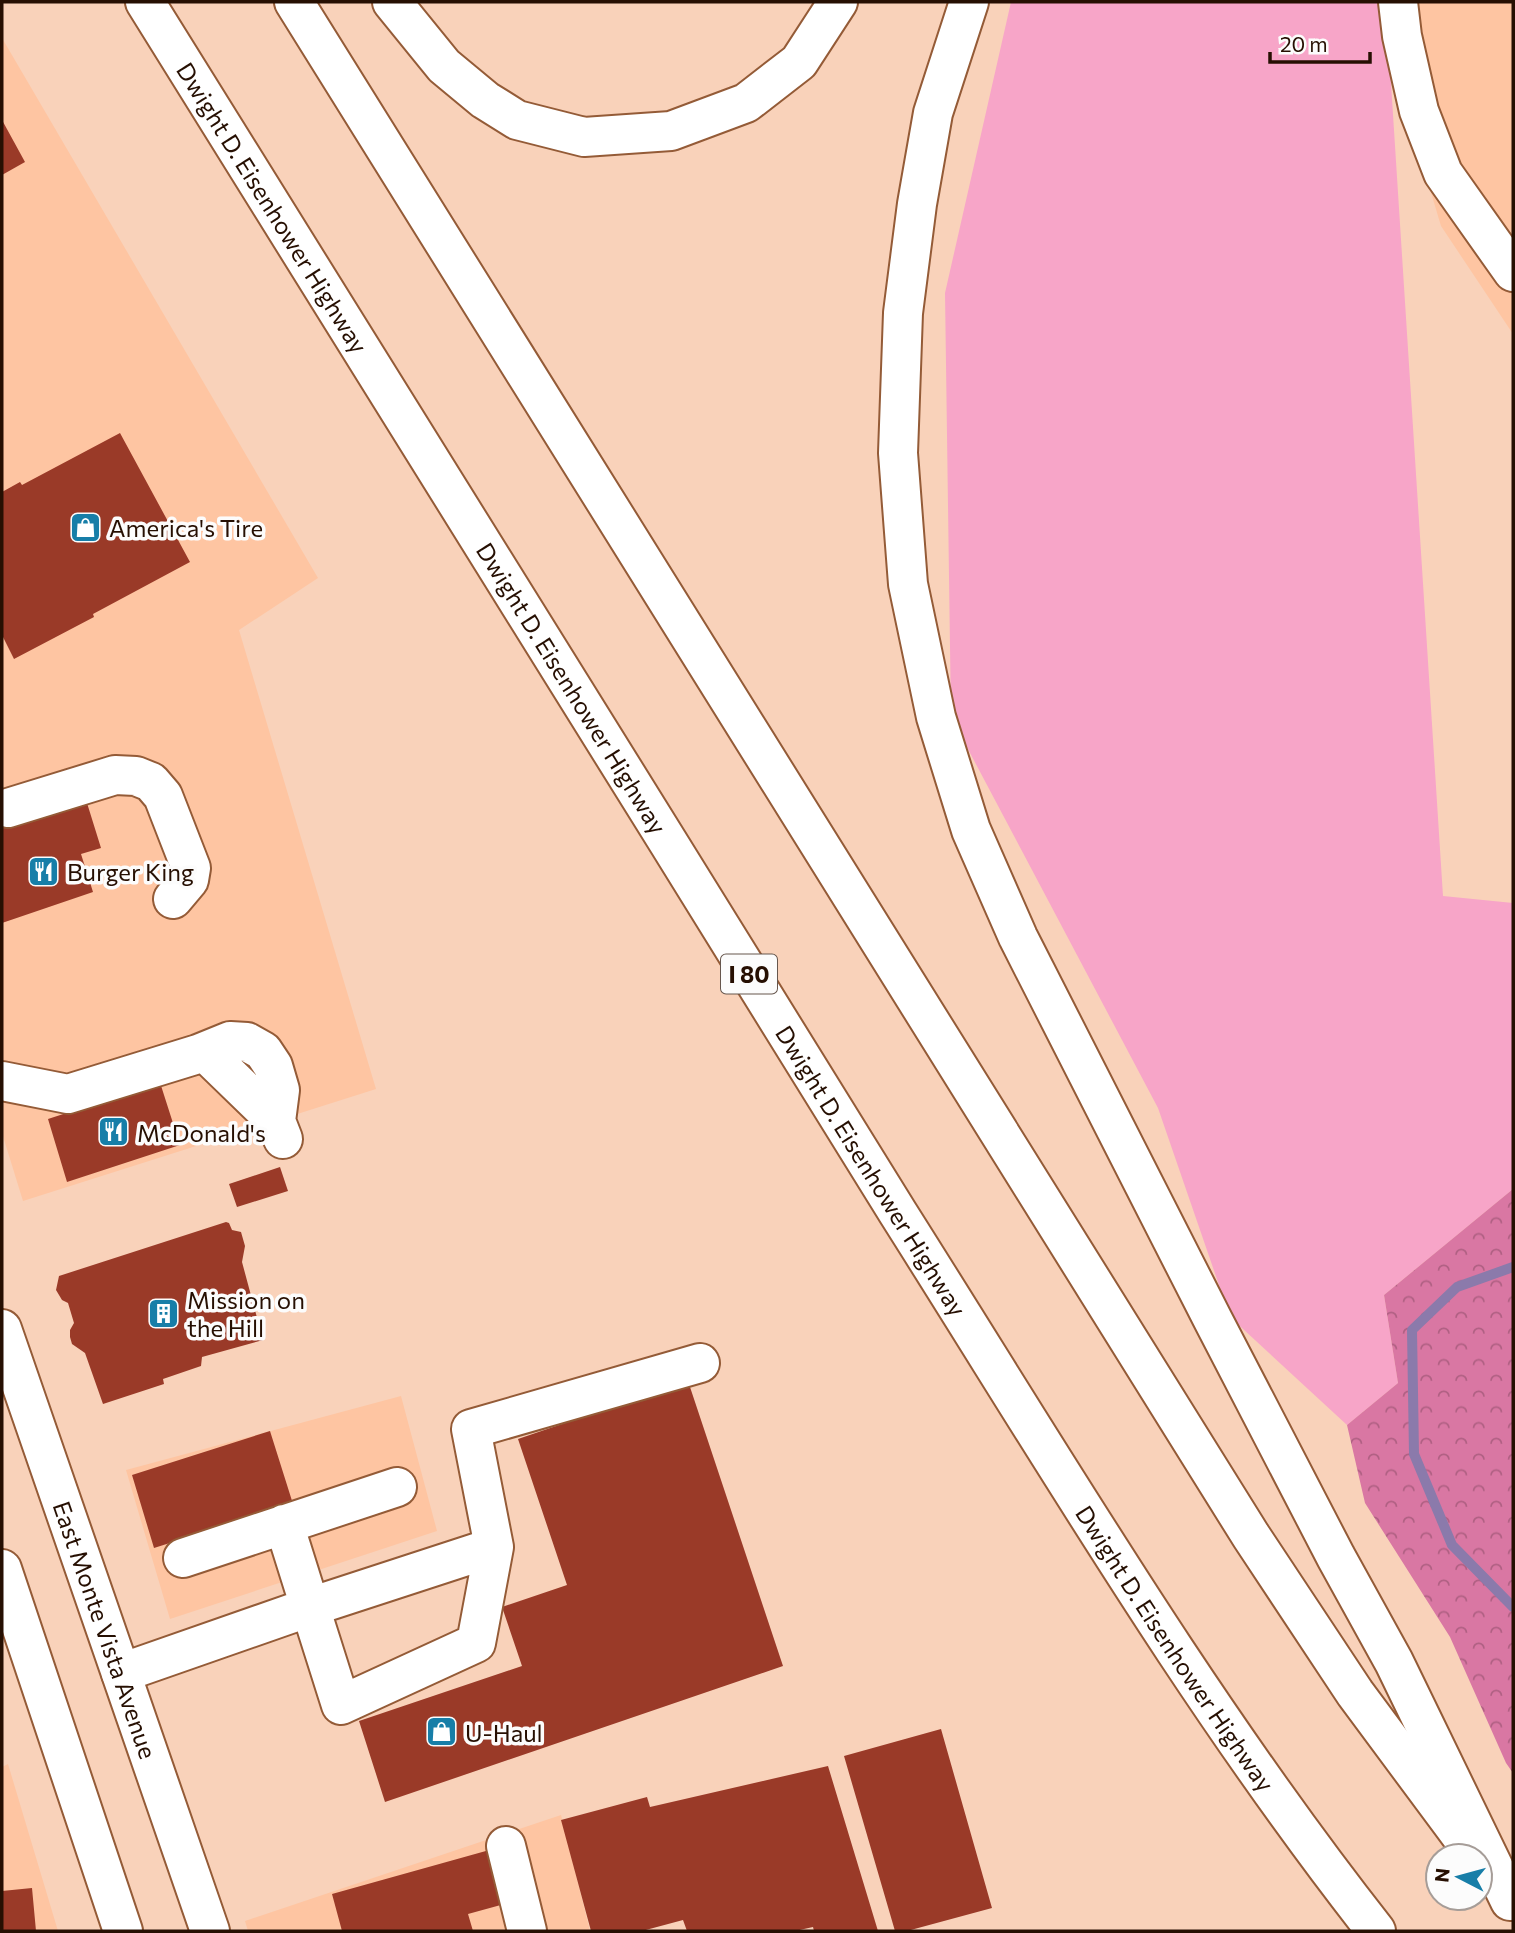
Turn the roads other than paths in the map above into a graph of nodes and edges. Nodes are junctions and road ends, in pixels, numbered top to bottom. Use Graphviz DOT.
graph roads {
  1 [pos="145,2"];
  2 [pos="294,2"];
  3 [pos="392,2"];
  4 [pos="838,2"];
  5 [pos="969,2"];
  6 [pos="1398,2"];
  7 [pos="1513,272"];
  8 [pos="8,808"];
  9 [pos="173,899"];
  10 [pos="2,1081"];
  11 [pos="280,1130"];
  12 [pos="2,1329"];
  13 [pos="700,1363"];
  14 [pos="397,1487"];
  15 [pos="284,1524"];
  16 [pos="494,1547"];
  17 [pos="183,1558"];
  18 [pos="2,1569"];
  19 [pos="310,1607"];
  20 [pos="121,1674"];
  21 [pos="1466,1842"];
  22 [pos="506,1846"];
  23 [pos="1494,1879"];
  24 [pos="1512,1903"];
  25 [pos="123,1931"];
  26 [pos="209,1931"];
  27 [pos="527,1931"];
  28 [pos="1376,1931"];
  1 -- 28 [label="main road, Dwight D. Eisenhower Highway / I 80"];
  2 -- 21 [label="main road"];
  3 -- 4 [label="main road"];
  5 -- 24 [label="main road"];
  6 -- 7 [label="main road"];
  8 -- 9 [label="main road"];
  10 -- 11 [label="main road"];
  12 -- 20 [label="main road, East Monte Vista Avenue"];
  13 -- 16 [label="main road"];
  14 -- 15 [label="main road"];
  15 -- 17 [label="main road"];
  15 -- 19 [label="main road"];
  16 -- 19 [label="main road"];
  16 -- 19 [label="main road"];
  18 -- 25 [label="main road"];
  19 -- 20 [label="main road"];
  20 -- 26 [label="main road, East Monte Vista Avenue"];
  22 -- 27 [label="main road"];
  23 -- 24 [label="main road"];
}
